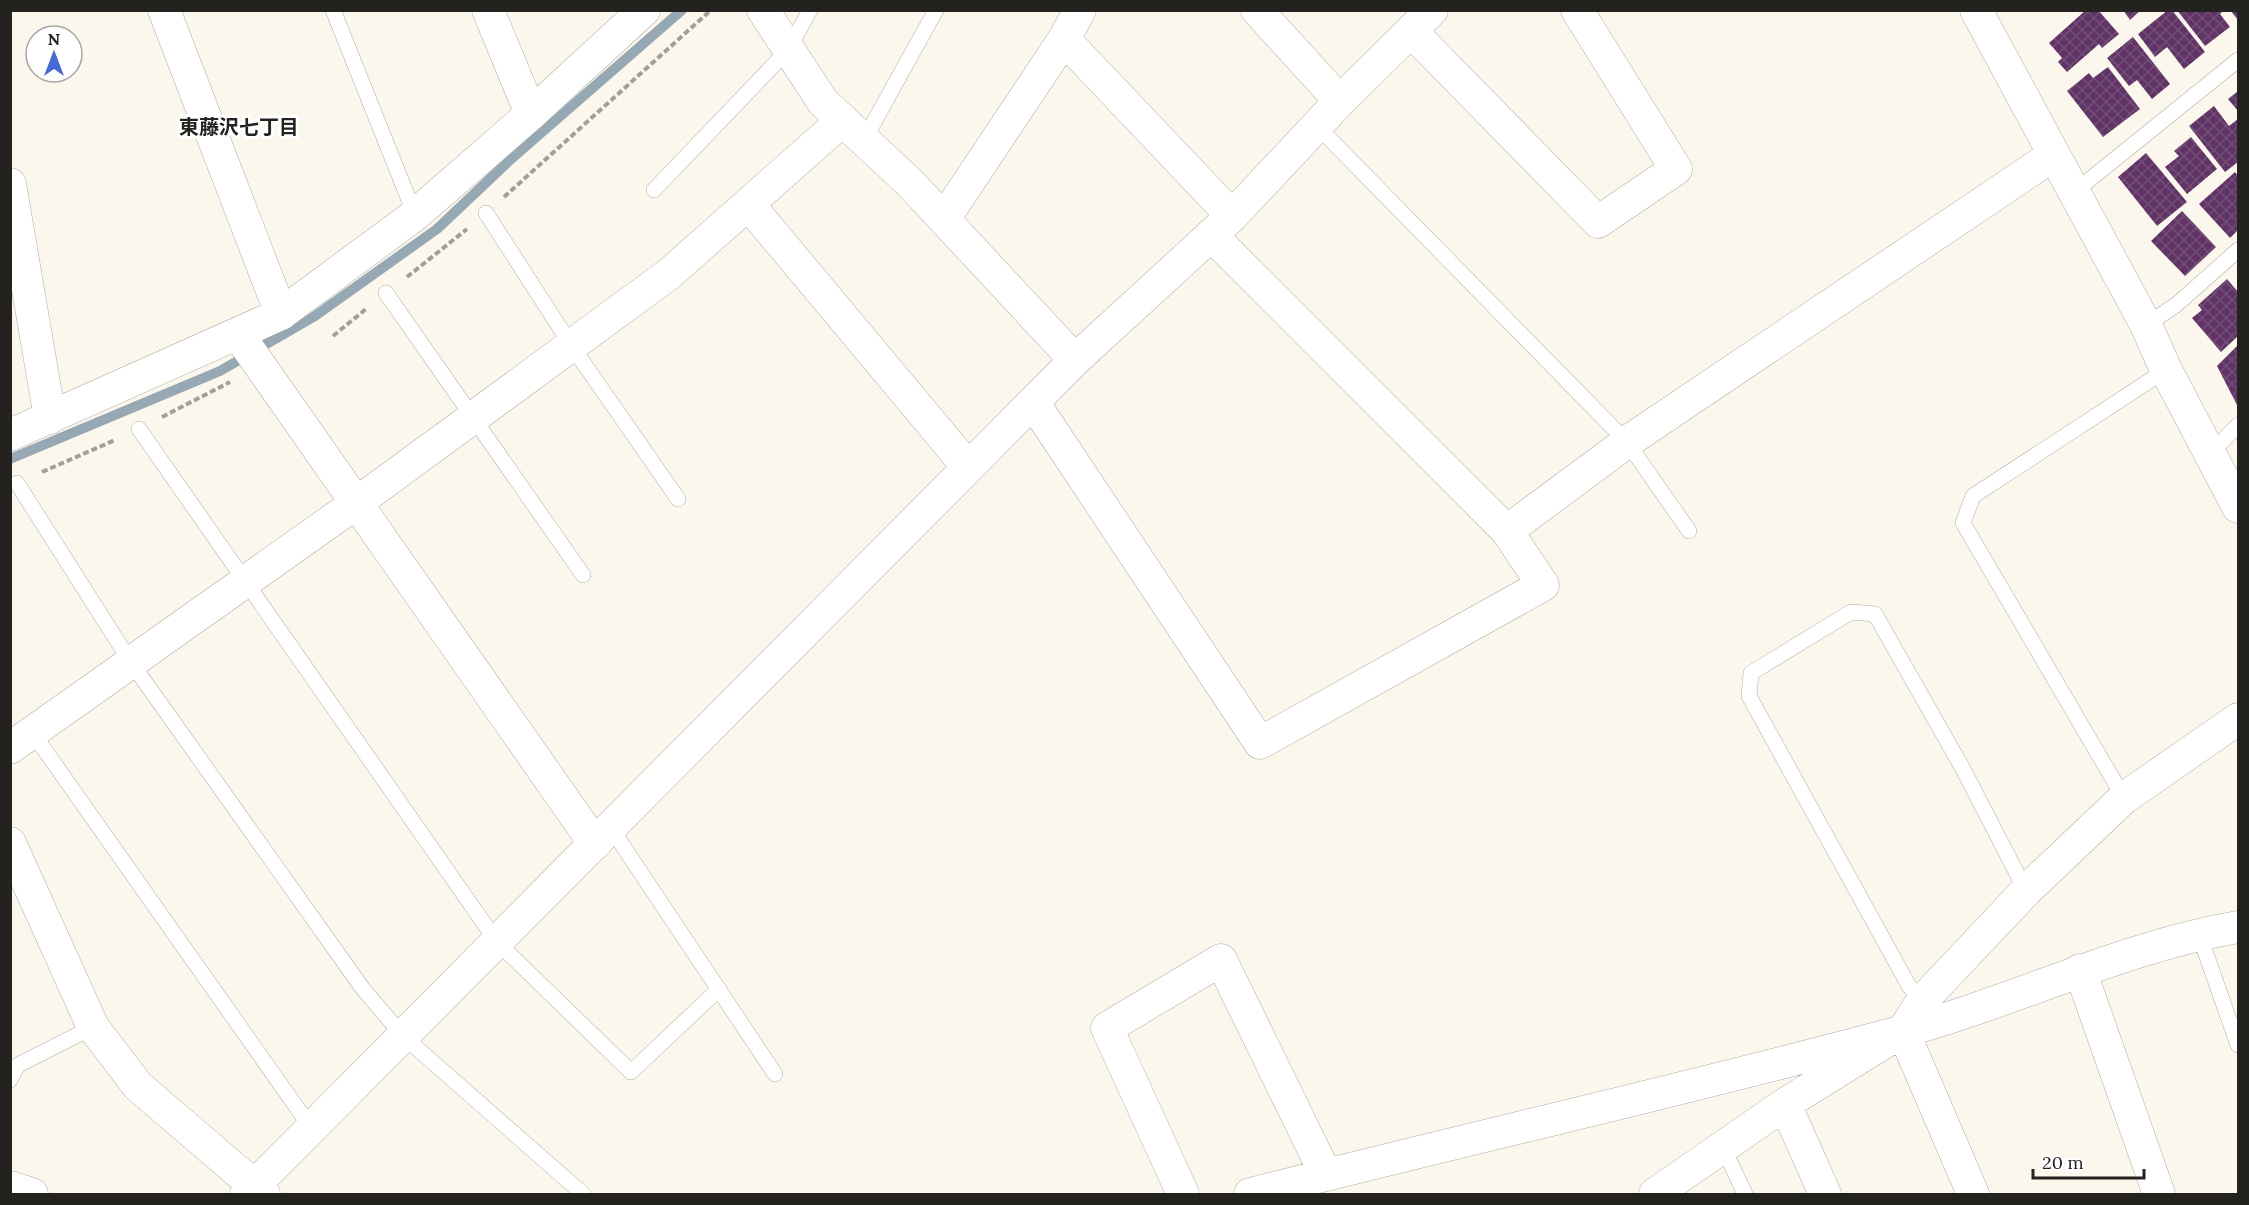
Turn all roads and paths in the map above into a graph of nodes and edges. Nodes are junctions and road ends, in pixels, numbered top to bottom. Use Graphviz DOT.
graph roads {
  1 [pos="164,10"];
  2 [pos="333,10"];
  3 [pos="488,10"];
  4 [pos="644,10"];
  5 [pos="711,10"];
  6 [pos="763,10"];
  7 [pos="810,10"];
  8 [pos="936,10"];
  9 [pos="1080,10"];
  10 [pos="1257,10"];
  11 [pos="1577,10"];
  12 [pos="1976,10"];
  13 [pos="1421,21"];
  14 [pos="1064,39"];
  15 [pos="788,50"];
  16 [pos="2238,60"];
  17 [pos="1340,101"];
  18 [pos="531,114"];
  19 [pos="1317,126"];
  20 [pos="853,130"];
  21 [pos="2052,156"];
  22 [pos="10,184"];
  23 [pos="654,190"];
  24 [pos="2073,193"];
  25 [pos="749,204"];
  26 [pos="486,213"];
  27 [pos="414,215"];
  28 [pos="944,219"];
  29 [pos="1222,226"];
  30 [pos="2238,250"];
  31 [pos="386,293"];
  32 [pos="281,314"];
  33 [pos="2146,325"];
  34 [pos="238,334"];
  35 [pos="333,336"];
  36 [pos="571,345"];
  37 [pos="1075,360"];
  38 [pos="2166,370"];
  39 [pos="1033,402"];
  40 [pos="472,416"];
  41 [pos="50,418"];
  42 [pos="2238,425"];
  43 [pos="139,429"];
  44 [pos="10,435"];
  45 [pos="1627,442"];
  46 [pos="2212,452"];
  47 [pos="968,467"];
  48 [pos="17,483"];
  49 [pos="678,499"];
  50 [pos="355,504"];
  51 [pos="2238,507"];
  52 [pos="1508,531"];
  53 [pos="1689,531"];
  54 [pos="583,575"];
  55 [pos="244,580"];
  56 [pos="130,661"];
  57 [pos="2238,719"];
  58 [pos="21,740"];
  59 [pos="2124,798"];
  60 [pos="603,836"];
  61 [pos="10,843"];
  62 [pos="2026,891"];
  63 [pos="21,899"];
  64 [pos="2238,927"];
  65 [pos="2199,934"];
  66 [pos="497,942"];
  67 [pos="2080,970"];
  68 [pos="719,989"];
  69 [pos="1922,1001"];
  70 [pos="93,1027"];
  71 [pos="1903,1032"];
  72 [pos="403,1036"];
  73 [pos="2238,1045"];
  74 [pos="775,1074"];
  75 [pos="10,1080"];
  76 [pos="1785,1104"];
  77 [pos="312,1128"];
  78 [pos="1723,1147"];
  79 [pos="1326,1175"];
  80 [pos="10,1187"];
  81 [pos="255,1192"];
  82 [pos="32,1194"];
  83 [pos="583,1194"];
  84 [pos="1183,1194"];
  85 [pos="1250,1194"];
  86 [pos="1655,1194"];
  87 [pos="1745,1194"];
  88 [pos="1825,1194"];
  89 [pos="1973,1194"];
  90 [pos="2159,1194"];
  1 -- 32 [label="street"];
  2 -- 27 [label="lane"];
  3 -- 18 [label="street"];
  4 -- 18 [label="street"];
  5 -- 26 [label="path"];
  6 -- 15 [label="street"];
  7 -- 15 [label="lane"];
  8 -- 20 [label="lane"];
  9 -- 14 [label="street"];
  10 -- 17 [label="street"];
  11 -- 13 [label="street"];
  12 -- 21 [label="street"];
  13 -- 17 [label="street"];
  14 -- 28 [label="street"];
  14 -- 29 [label="street"];
  15 -- 20 [label="street"];
  15 -- 23 [label="lane"];
  16 -- 24 [label="lane"];
  17 -- 19 [label="street"];
  18 -- 27 [label="street"];
  19 -- 29 [label="street"];
  19 -- 45 [label="lane"];
  20 -- 25 [label="street"];
  20 -- 28 [label="street"];
  21 -- 24 [label="street"];
  21 -- 45 [label="street"];
  22 -- 41 [label="street"];
  24 -- 33 [label="street"];
  25 -- 36 [label="street"];
  25 -- 47 [label="street"];
  26 -- 31 [label="path"];
  26 -- 36 [label="lane"];
  27 -- 32 [label="street"];
  28 -- 37 [label="street"];
  29 -- 37 [label="street"];
  29 -- 52 [label="street"];
  30 -- 33 [label="lane"];
  31 -- 35 [label="path"];
  31 -- 40 [label="lane"];
  32 -- 34 [label="street"];
  33 -- 38 [label="street"];
  34 -- 41 [label="street"];
  34 -- 50 [label="street"];
  36 -- 40 [label="street"];
  36 -- 49 [label="lane"];
  37 -- 39 [label="street"];
  38 -- 46 [label="street"];
  38 -- 59 [label="lane"];
  39 -- 47 [label="street"];
  39 -- 52 [label="street"];
  40 -- 50 [label="street"];
  40 -- 54 [label="lane"];
  41 -- 44 [label="street"];
  42 -- 46 [label="lane"];
  43 -- 55 [label="lane"];
  45 -- 52 [label="street"];
  45 -- 53 [label="lane"];
  46 -- 51 [label="street"];
  47 -- 60 [label="street"];
  48 -- 56 [label="lane"];
  50 -- 55 [label="street"];
  50 -- 60 [label="street"];
  55 -- 56 [label="street"];
  55 -- 66 [label="lane"];
  56 -- 58 [label="street"];
  56 -- 72 [label="lane"];
  57 -- 59 [label="street"];
  58 -- 77 [label="lane"];
  59 -- 62 [label="street"];
  60 -- 66 [label="street"];
  60 -- 68 [label="lane"];
  61 -- 63 [label="street"];
  62 -- 69 [label="street"];
  62 -- 69 [label="lane"];
  63 -- 70 [label="street"];
  64 -- 65 [label="street"];
  65 -- 67 [label="street"];
  65 -- 73 [label="lane"];
  66 -- 68 [label="lane"];
  66 -- 72 [label="street"];
  67 -- 71 [label="street"];
  67 -- 90 [label="street"];
  68 -- 74 [label="lane"];
  69 -- 71 [label="street"];
  70 -- 75 [label="lane"];
  70 -- 81 [label="street"];
  71 -- 76 [label="street"];
  71 -- 79 [label="street"];
  71 -- 89 [label="street"];
  72 -- 77 [label="street"];
  72 -- 83 [label="lane"];
  76 -- 78 [label="street"];
  76 -- 88 [label="street"];
  77 -- 81 [label="street"];
  78 -- 86 [label="street"];
  78 -- 87 [label="lane"];
  79 -- 84 [label="street"];
  79 -- 85 [label="street"];
  80 -- 82 [label="street"];
}
